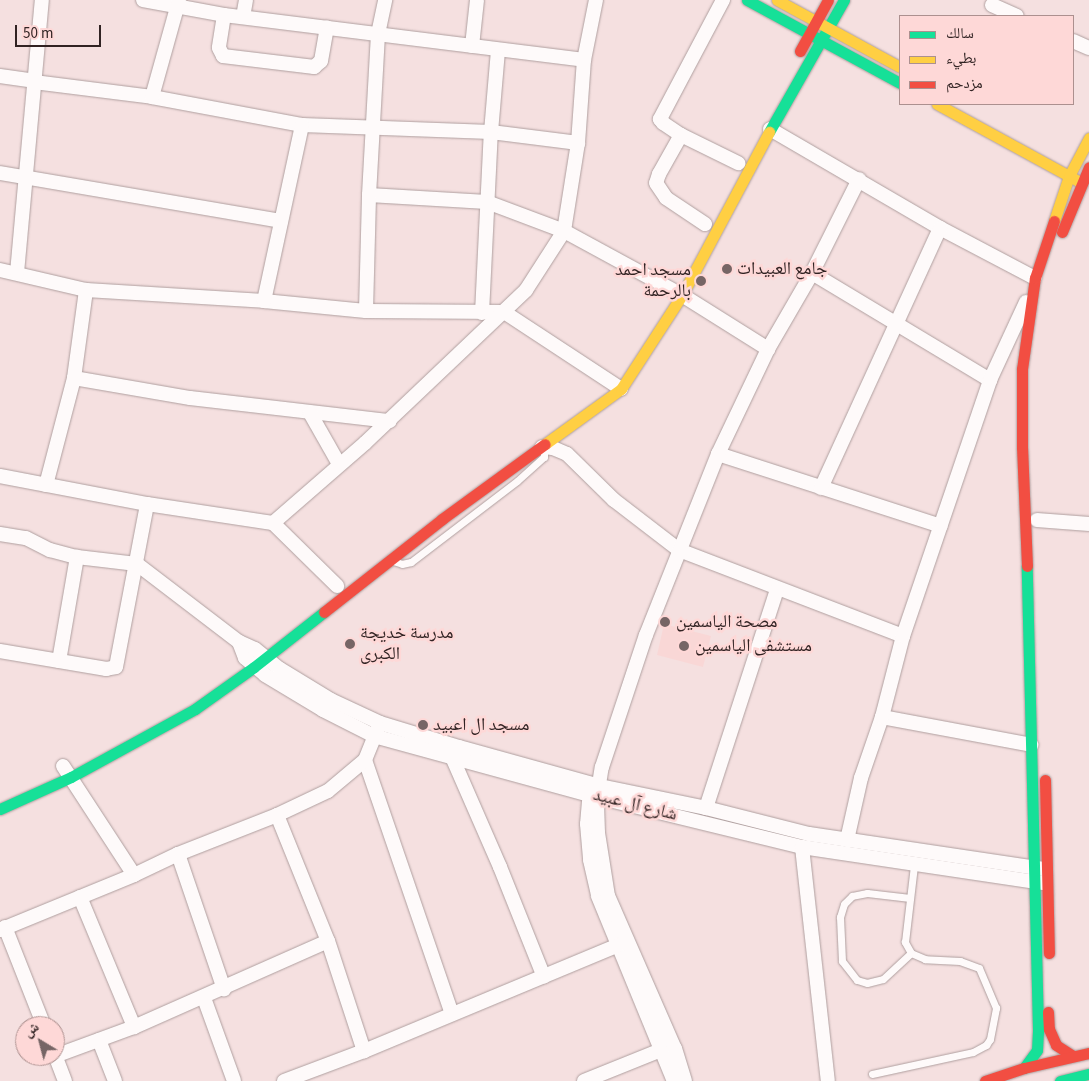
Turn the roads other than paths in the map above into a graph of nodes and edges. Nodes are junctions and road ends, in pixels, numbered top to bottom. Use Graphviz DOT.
graph roads {
  1 [pos="42,0"];
  2 [pos="143,0"];
  3 [pos="246,0"];
  4 [pos="385,0"];
  5 [pos="477,0"];
  6 [pos="596,0"];
  7 [pos="723,0"];
  8 [pos="747,0"];
  9 [pos="777,0"];
  10 [pos="828,0"];
  11 [pos="844,0"];
  12 [pos="178,2"];
  13 [pos="991,7"];
  14 [pos="224,15"];
  15 [pos="1014,15"];
  16 [pos="243,17"];
  17 [pos="816,21"];
  18 [pos="327,28"];
  19 [pos="828,28"];
  20 [pos="378,34"];
  21 [pos="809,34"];
  22 [pos="821,41"];
  23 [pos="1074,41"];
  24 [pos="472,46"];
  25 [pos="1089,48"];
  26 [pos="498,50"];
  27 [pos="584,60"];
  28 [pos="795,61"];
  29 [pos="899,67"];
  30 [pos="0,76"];
  31 [pos="34,81"];
  32 [pos="899,82"];
  33 [pos="152,97"];
  34 [pos="939,105"];
  35 [pos="766,113"];
  36 [pos="302,124"];
  37 [pos="372,129"];
  38 [pos="763,130"];
  39 [pos="491,132"];
  40 [pos="681,134"];
  41 [pos="1089,138"];
  42 [pos="1032,142"];
  43 [pos="578,143"];
  44 [pos="738,163"];
  45 [pos="0,173"];
  46 [pos="1082,174"];
  47 [pos="26,176"];
  48 [pos="859,179"];
  49 [pos="369,195"];
  50 [pos="488,202"];
  51 [pos="281,221"];
  52 [pos="705,224"];
  53 [pos="940,228"];
  54 [pos="564,230"];
  55 [pos="1052,266"];
  56 [pos="0,270"];
  57 [pos="17,273"];
  58 [pos="812,273"];
  59 [pos="1037,286"];
  60 [pos="86,290"];
  61 [pos="672,290"];
  62 [pos="264,301"];
  63 [pos="366,311"];
  64 [pos="504,312"];
  65 [pos="482,313"];
  66 [pos="650,322"];
  67 [pos="896,324"];
  68 [pos="768,350"];
  69 [pos="74,378"];
  70 [pos="990,380"];
  71 [pos="617,385"];
  72 [pos="310,413"];
  73 [pos="1034,418"];
  74 [pos="390,421"];
  75 [pos="566,429"];
  76 [pos="542,447"];
  77 [pos="567,454"];
  78 [pos="718,454"];
  79 [pos="340,464"];
  80 [pos="0,476"];
  81 [pos="46,486"];
  82 [pos="821,488"];
  83 [pos="147,504"];
  84 [pos="273,523"];
  85 [pos="1089,524"];
  86 [pos="1038,525"];
  87 [pos="941,526"];
  88 [pos="0,534"];
  89 [pos="678,550"];
  90 [pos="77,557"];
  91 [pos="137,564"];
  92 [pos="341,583"];
  93 [pos="777,589"];
  94 [pos="1040,619"];
  95 [pos="903,636"];
  96 [pos="0,651"];
  97 [pos="256,655"];
  98 [pos="59,661"];
  99 [pos="882,717"];
  100 [pos="380,723"];
  101 [pos="374,736"];
  102 [pos="1031,745"];
  103 [pos="95,750"];
  104 [pos="452,757"];
  105 [pos="364,760"];
  106 [pos="1045,765"];
  107 [pos="65,769"];
  108 [pos="594,790"];
  109 [pos="706,808"];
  110 [pos="0,809"];
  111 [pos="277,815"];
  112 [pos="847,840"];
  113 [pos="802,847"];
  114 [pos="178,854"];
  115 [pos="914,865"];
  116 [pos="1033,868"];
  117 [pos="134,875"];
  118 [pos="1049,877"];
  119 [pos="1034,883"];
  120 [pos="80,898"];
  121 [pos="910,898"];
  122 [pos="3,929"];
  123 [pos="328,941"];
  124 [pos="619,945"];
  125 [pos="911,954"];
  126 [pos="1049,965"];
  127 [pos="544,977"];
  128 [pos="1049,983"];
  129 [pos="224,989"];
  130 [pos="204,998"];
  131 [pos="452,1014"];
  132 [pos="40,1016"];
  133 [pos="134,1027"];
  134 [pos="99,1040"];
  135 [pos="661,1050"];
  136 [pos="364,1051"];
  137 [pos="65,1052"];
  138 [pos="1089,1052"];
  139 [pos="1073,1056"];
  140 [pos="59,1066"];
  141 [pos="1024,1068"];
  142 [pos="872,1074"];
  143 [pos="1089,1074"];
  144 [pos="65,1081"];
  145 [pos="115,1081"];
  146 [pos="234,1081"];
  147 [pos="284,1081"];
  148 [pos="584,1081"];
  149 [pos="674,1081"];
  150 [pos="685,1081"];
  151 [pos="828,1081"];
  152 [pos="985,1081"];
  153 [pos="1060,1081"];
  1 -- 31 [label="street"];
  2 -- 12 [label="street"];
  3 -- 16 [label="street"];
  4 -- 20 [label="street"];
  5 -- 24 [label="street"];
  6 -- 27 [label="street"];
  7 -- 40 [label="street"];
  8 -- 21 [label="main road"];
  9 -- 17 [label="main road"];
  10 -- 17 [label="main road"];
  11 -- 19 [label="main road"];
  12 -- 14 [label="street"];
  12 -- 33 [label="street"];
  13 -- 15 [label="street"];
  14 -- 16 [label="street"];
  14 -- 18 [label="street"];
  16 -- 18 [label="street"];
  17 -- 19 [label="main road"];
  17 -- 21 [label="main road"];
  18 -- 20 [label="street"];
  19 -- 22 [label="main road"];
  19 -- 29 [label="main road"];
  20 -- 24 [label="street"];
  20 -- 37 [label="street"];
  21 -- 22 [label="main road"];
  21 -- 28 [label="main road"];
  22 -- 32 [label="main road"];
  22 -- 38 [label="main road"];
  23 -- 25 [label="street"];
  24 -- 26 [label="street"];
  26 -- 27 [label="street"];
  26 -- 39 [label="street"];
  27 -- 43 [label="street"];
  30 -- 31 [label="street"];
  31 -- 33 [label="street"];
  31 -- 47 [label="street"];
  33 -- 36 [label="street"];
  34 -- 46 [label="main road"];
  35 -- 38 [label="main road"];
  36 -- 37 [label="street"];
  36 -- 51 [label="street"];
  37 -- 39 [label="street"];
  37 -- 49 [label="street"];
  38 -- 48 [label="street"];
  38 -- 61 [label="main road"];
  39 -- 43 [label="street"];
  39 -- 50 [label="street"];
  40 -- 44 [label="street"];
  40 -- 52 [label="street"];
  41 -- 46 [label="main road"];
  42 -- 46 [label="main road"];
  43 -- 54 [label="street"];
  45 -- 47 [label="street"];
  46 -- 55 [label="main road"];
  46 -- 59 [label="main road"];
  47 -- 51 [label="street"];
  47 -- 57 [label="street"];
  48 -- 53 [label="street"];
  48 -- 58 [label="street"];
  49 -- 50 [label="street"];
  49 -- 63 [label="street"];
  50 -- 54 [label="street"];
  50 -- 65 [label="street"];
  51 -- 62 [label="street"];
  53 -- 59 [label="street"];
  53 -- 67 [label="street"];
  54 -- 61 [label="street"];
  54 -- 64 [label="street"];
  56 -- 57 [label="street"];
  57 -- 60 [label="street"];
  58 -- 67 [label="street"];
  58 -- 68 [label="street"];
  59 -- 70 [label="street"];
  59 -- 73 [label="main road"];
  59 -- 102 [label="main road"];
  60 -- 62 [label="street"];
  60 -- 69 [label="street"];
  61 -- 68 [label="street"];
  61 -- 71 [label="main road"];
  62 -- 63 [label="street"];
  63 -- 65 [label="street"];
  64 -- 65 [label="street"];
  64 -- 71 [label="street"];
  64 -- 74 [label="street"];
  66 -- 71 [label="main road"];
  67 -- 70 [label="street"];
  67 -- 82 [label="street"];
  68 -- 78 [label="street"];
  69 -- 72 [label="street"];
  69 -- 81 [label="street"];
  70 -- 87 [label="street"];
  71 -- 75 [label="main road"];
  71 -- 92 [label="main road"];
  72 -- 74 [label="street"];
  72 -- 79 [label="street"];
  74 -- 79 [label="street"];
  75 -- 76 [label="main road"];
  75 -- 77 [label="street"];
  76 -- 77 [label="street"];
  76 -- 97 [label="main road"];
  77 -- 89 [label="street"];
  78 -- 82 [label="street"];
  78 -- 89 [label="street"];
  79 -- 84 [label="street"];
  80 -- 81 [label="street"];
  81 -- 83 [label="street"];
  82 -- 87 [label="street"];
  83 -- 84 [label="street"];
  83 -- 91 [label="street"];
  84 -- 92 [label="street"];
  85 -- 86 [label="street"];
  86 -- 94 [label="main road"];
  87 -- 95 [label="street"];
  88 -- 90 [label="street"];
  89 -- 93 [label="street"];
  89 -- 108 [label="street"];
  90 -- 91 [label="street"];
  90 -- 98 [label="street"];
  91 -- 97 [label="street"];
  91 -- 98 [label="street"];
  93 -- 95 [label="street"];
  93 -- 109 [label="street"];
  95 -- 99 [label="street"];
  96 -- 98 [label="street"];
  97 -- 100 [label="street, شارع آل عبيد"];
  97 -- 101 [label="street, شارع آل عبيد"];
  97 -- 103 [label="main road"];
  97 -- 107 [label="main road"];
  99 -- 102 [label="street"];
  99 -- 112 [label="street"];
  100 -- 101 [label="street"];
  100 -- 108 [label="street, شارع آل عبيد"];
  101 -- 104 [label="street, شارع آل عبيد"];
  101 -- 105 [label="street"];
  102 -- 116 [label="main road"];
  104 -- 108 [label="street, شارع آل عبيد"];
  104 -- 127 [label="street"];
  105 -- 111 [label="street"];
  105 -- 131 [label="street"];
  106 -- 118 [label="main road"];
  107 -- 110 [label="main road"];
  107 -- 117 [label="street"];
  108 -- 109 [label="street, شارع آل عبيد"];
  108 -- 113 [label="street, شارع آل عبيد"];
  108 -- 124 [label="street"];
  108 -- 150 [label="street"];
  109 -- 112 [label="street, شارع آل عبيد"];
  111 -- 114 [label="street"];
  111 -- 123 [label="street"];
  112 -- 116 [label="street, شارع آل عبيد"];
  113 -- 115 [label="street, شارع آل عبيد"];
  113 -- 151 [label="street"];
  114 -- 117 [label="street"];
  114 -- 129 [label="street"];
  115 -- 119 [label="street, شارع آل عبيد"];
  115 -- 121 [label="lane"];
  116 -- 118 [label="street, شارع آل عبيد"];
  116 -- 119 [label="main road"];
  117 -- 120 [label="street"];
  118 -- 119 [label="street, شارع آل عبيد"];
  118 -- 126 [label="main road"];
  119 -- 141 [label="main road"];
  120 -- 122 [label="street"];
  120 -- 133 [label="street"];
  121 -- 125 [label="lane"];
  121 -- 125 [label="lane"];
  122 -- 132 [label="street"];
  123 -- 129 [label="street"];
  123 -- 136 [label="street"];
  124 -- 127 [label="street"];
  124 -- 135 [label="street"];
  125 -- 142 [label="lane"];
  127 -- 131 [label="street"];
  128 -- 139 [label="main road"];
  129 -- 130 [label="street"];
  130 -- 133 [label="street"];
  130 -- 146 [label="street"];
  131 -- 136 [label="street"];
  133 -- 134 [label="street"];
  134 -- 137 [label="street"];
  134 -- 145 [label="street"];
  135 -- 148 [label="street"];
  135 -- 149 [label="street"];
  136 -- 147 [label="street"];
  138 -- 139 [label="main road"];
  139 -- 141 [label="main road"];
  140 -- 144 [label="street"];
  141 -- 152 [label="main road"];
  143 -- 153 [label="main road"];
}
